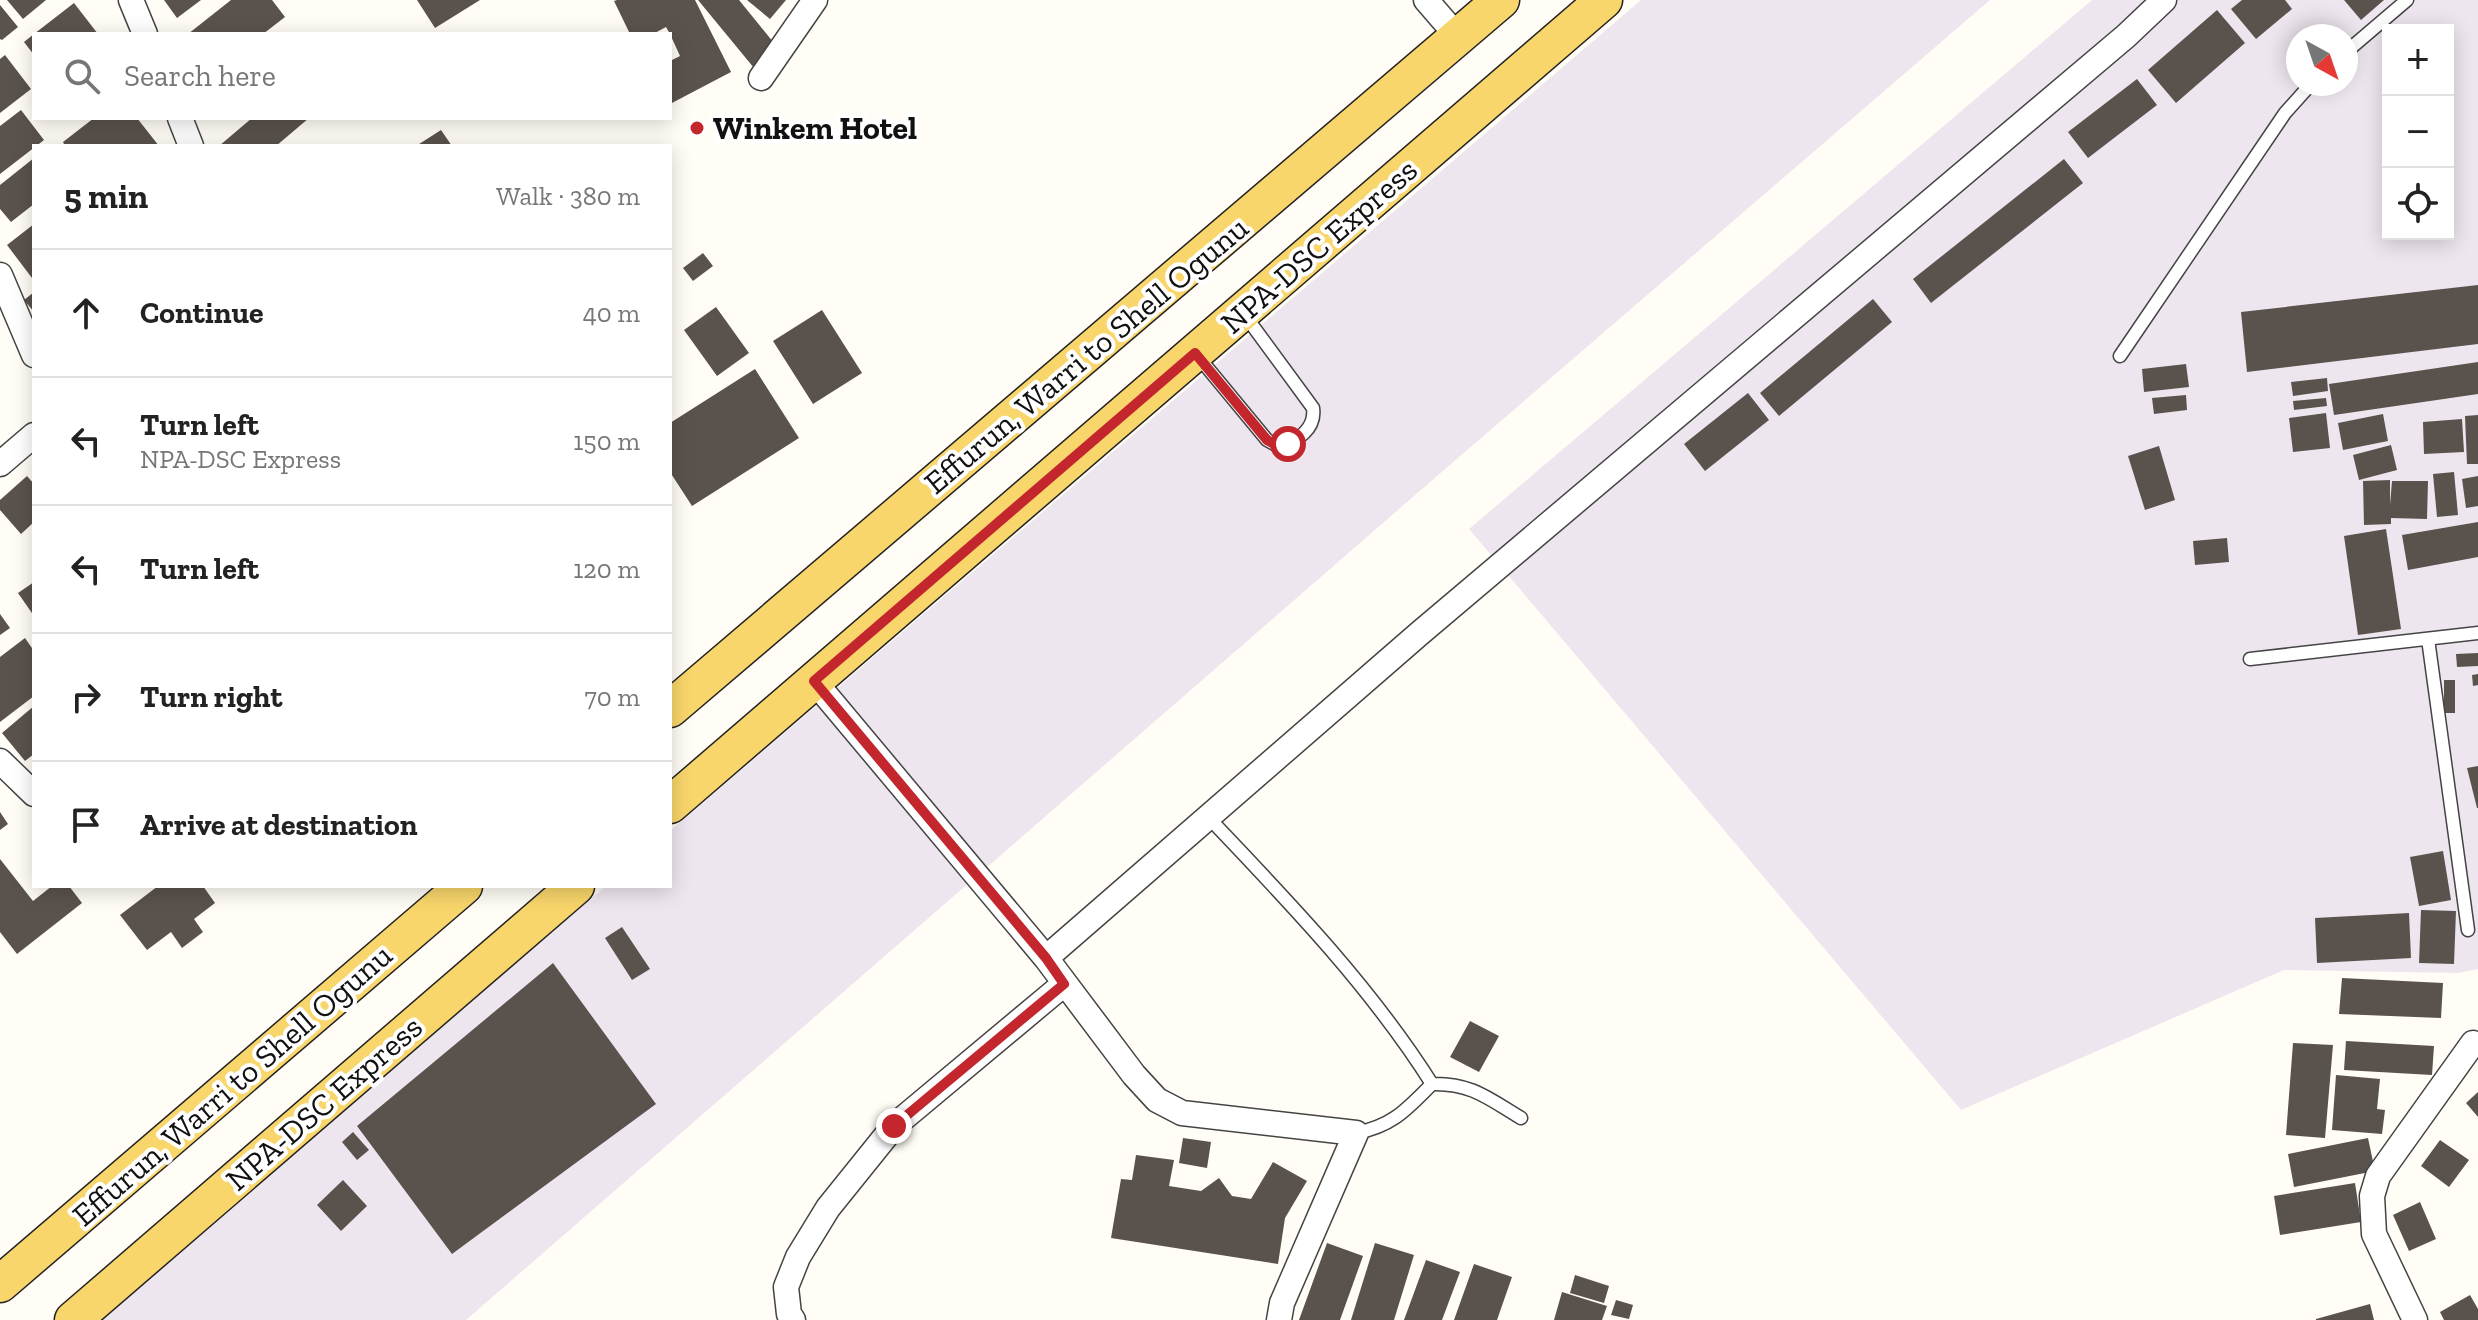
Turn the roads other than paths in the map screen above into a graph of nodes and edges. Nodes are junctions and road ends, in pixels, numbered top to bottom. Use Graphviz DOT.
graph roads {
  1 [pos="131,0"];
  2 [pos="815,0"];
  3 [pos="1426,0"];
  4 [pos="1501,0"];
  5 [pos="1604,0"];
  6 [pos="2164,0"];
  7 [pos="2407,0"];
  8 [pos="144,32"];
  9 [pos="1458,37"];
  10 [pos="2358,42"];
  11 [pos="761,78"];
  12 [pos="2300,96"];
  13 [pos="181,120"];
  14 [pos="190,144"];
  15 [pos="0,275"];
  16 [pos="1243,311"];
  17 [pos="32,350"];
  18 [pos="1195,353"];
  19 [pos="2120,356"];
  20 [pos="32,437"];
  21 [pos="0,464"];
  22 [pos="2478,633"];
  23 [pos="2428,639"];
  24 [pos="2250,659"];
  25 [pos="814,681"];
  26 [pos="672,706"];
  27 [pos="0,761"];
  28 [pos="32,792"];
  29 [pos="672,803"];
  30 [pos="1208,817"];
  31 [pos="462,888"];
  32 [pos="574,888"];
  33 [pos="2468,930"];
  34 [pos="1046,958"];
  35 [pos="1064,984"];
  36 [pos="2473,1043"];
  37 [pos="1432,1084"];
  38 [pos="1521,1118"];
  39 [pos="1356,1133"];
  40 [pos="0,1284"];
  41 [pos="73,1320"];
  42 [pos="793,1320"];
  43 [pos="1279,1320"];
  44 [pos="2415,1320"];
  1 -- 8 [label="street"];
  2 -- 11 [label="street"];
  3 -- 9 [label="street"];
  4 -- 9 [label="main road, Effurun, Warri to Shell Ogunu"];
  5 -- 16 [label="main road, NPA-DSC Express"];
  6 -- 30 [label="street"];
  7 -- 10 [label="lane"];
  9 -- 26 [label="main road, Effurun, Warri to Shell Ogunu"];
  12 -- 19 [label="lane"];
  13 -- 14 [label="street"];
  15 -- 17 [label="street"];
  16 -- 18 [label="main road, NPA-DSC Express"];
  16 -- 18 [label="lane"];
  18 -- 25 [label="main road, NPA-DSC Express"];
  20 -- 21 [label="street"];
  22 -- 23 [label="lane"];
  23 -- 24 [label="lane"];
  23 -- 33 [label="lane"];
  25 -- 29 [label="main road, NPA-DSC Express"];
  25 -- 34 [label="street"];
  27 -- 28 [label="street"];
  30 -- 34 [label="street"];
  30 -- 37 [label="lane"];
  31 -- 40 [label="main road, Effurun, Warri to Shell Ogunu"];
  32 -- 41 [label="main road, NPA-DSC Express"];
  34 -- 35 [label="street"];
  35 -- 39 [label="street"];
  35 -- 42 [label="street"];
  36 -- 44 [label="street"];
  37 -- 38 [label="lane"];
  37 -- 39 [label="lane"];
  39 -- 43 [label="street"];
}
